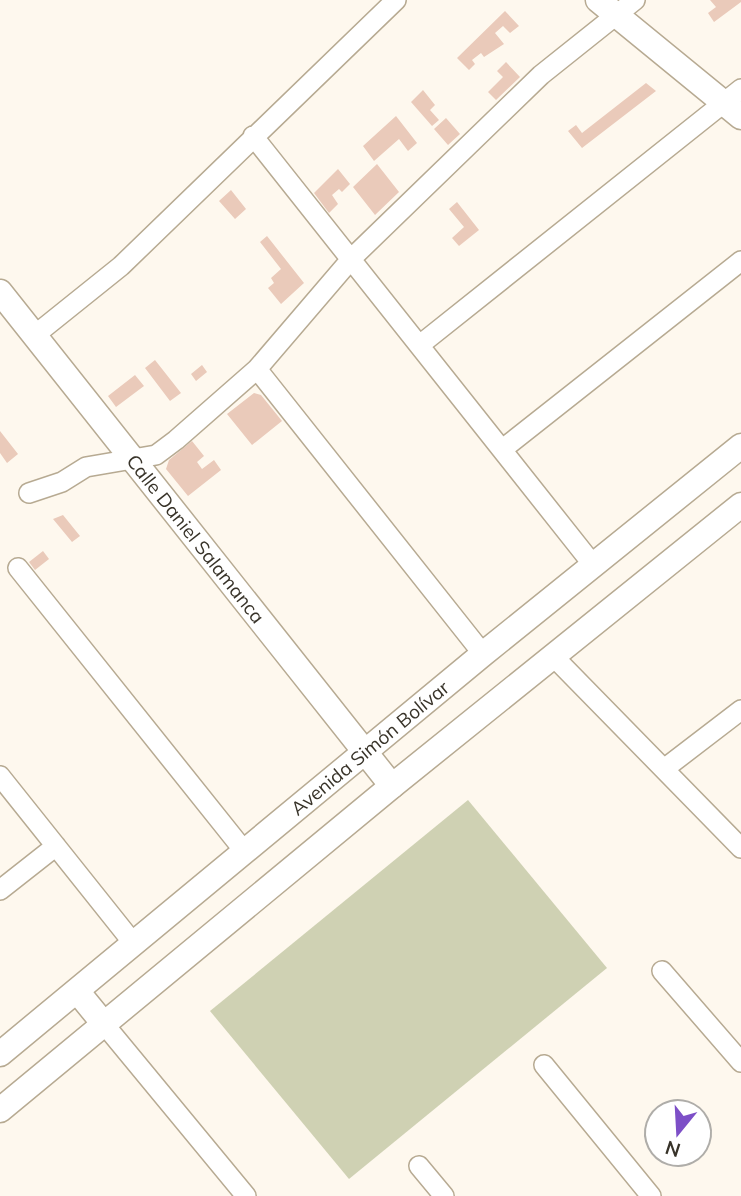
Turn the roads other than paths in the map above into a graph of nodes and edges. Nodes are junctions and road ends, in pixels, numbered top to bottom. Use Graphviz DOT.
graph roads {
  1 [pos="396,0"];
  2 [pos="635,0"];
  3 [pos="606,7"];
  4 [pos="735,102"];
  5 [pos="253,136"];
  6 [pos="352,258"];
  7 [pos="741,261"];
  8 [pos="0,292"];
  9 [pos="35,335"];
  10 [pos="421,344"];
  11 [pos="257,369"];
  12 [pos="741,446"];
  13 [pos="504,448"];
  14 [pos="135,461"];
  15 [pos="29,493"];
  16 [pos="741,505"];
  17 [pos="594,566"];
  18 [pos="18,568"];
  19 [pos="483,654"];
  20 [pos="552,656"];
  21 [pos="741,710"];
  22 [pos="364,752"];
  23 [pos="664,769"];
  24 [pos="0,776"];
  25 [pos="392,786"];
  26 [pos="56,846"];
  27 [pos="741,848"];
  28 [pos="245,852"];
  29 [pos="0,890"];
  30 [pos="134,944"];
  31 [pos="662,971"];
  32 [pos="78,991"];
  33 [pos="104,1024"];
  34 [pos="0,1054"];
  35 [pos="741,1062"];
  36 [pos="544,1065"];
  37 [pos="0,1110"];
  38 [pos="419,1166"];
  39 [pos="247,1196"];
  40 [pos="444,1196"];
  41 [pos="651,1196"];
  1 -- 5 [label="street"];
  2 -- 3 [label="street"];
  3 -- 4 [label="street"];
  3 -- 6 [label="street"];
  4 -- 10 [label="street"];
  5 -- 6 [label="street"];
  5 -- 9 [label="street"];
  6 -- 10 [label="street"];
  6 -- 11 [label="street"];
  7 -- 13 [label="street"];
  8 -- 9 [label="street, Calle Daniel Salamanca"];
  9 -- 14 [label="street, Calle Daniel Salamanca"];
  10 -- 13 [label="street"];
  11 -- 14 [label="street"];
  11 -- 19 [label="street"];
  12 -- 17 [label="street, Avenida Simón Bolívar"];
  13 -- 17 [label="street"];
  14 -- 15 [label="street"];
  14 -- 22 [label="street, Calle Daniel Salamanca"];
  16 -- 20 [label="street"];
  17 -- 19 [label="street, Avenida Simón Bolívar"];
  18 -- 28 [label="street"];
  19 -- 22 [label="street, Avenida Simón Bolívar"];
  20 -- 23 [label="street"];
  20 -- 25 [label="street"];
  21 -- 23 [label="street"];
  22 -- 25 [label="street, Calle Daniel Salamanca"];
  22 -- 28 [label="street, Avenida Simón Bolívar"];
  23 -- 27 [label="street"];
  24 -- 26 [label="street"];
  25 -- 33 [label="street"];
  26 -- 29 [label="street"];
  26 -- 30 [label="street"];
  28 -- 30 [label="street, Avenida Simón Bolívar"];
  30 -- 32 [label="street, Avenida Simón Bolívar"];
  31 -- 35 [label="street"];
  32 -- 33 [label="street"];
  32 -- 34 [label="street, Avenida Simón Bolívar"];
  33 -- 37 [label="street"];
  33 -- 39 [label="street"];
  36 -- 41 [label="street"];
  38 -- 40 [label="street"];
}
